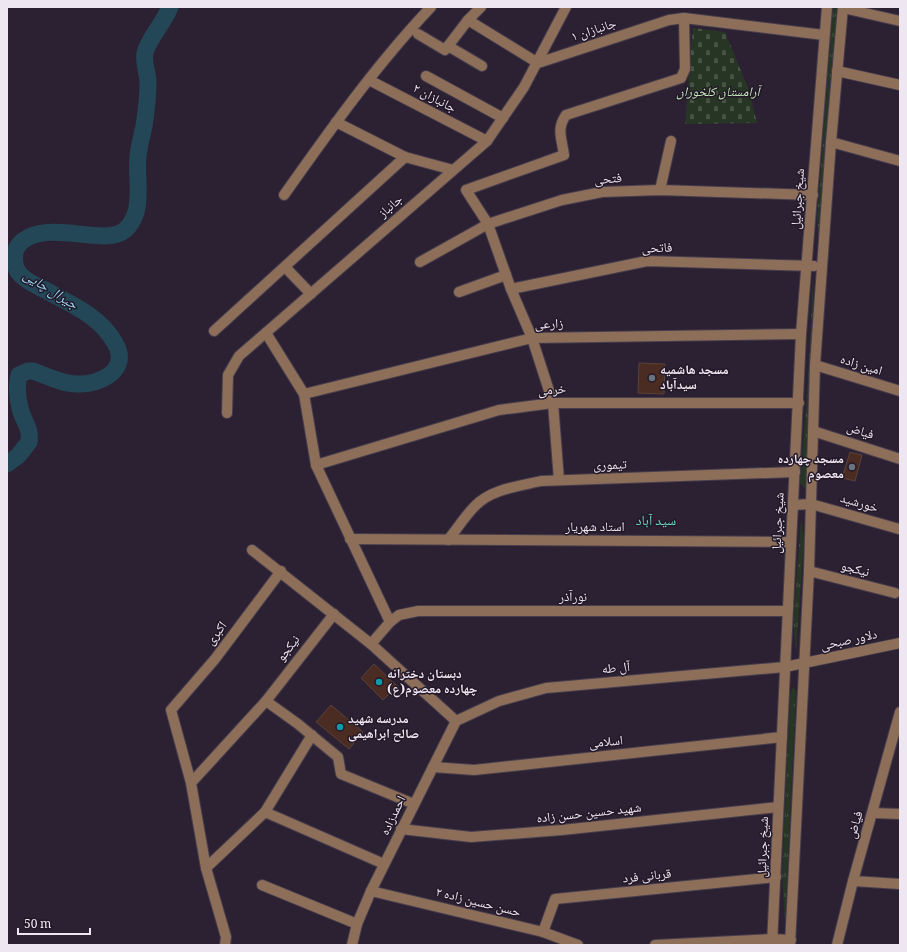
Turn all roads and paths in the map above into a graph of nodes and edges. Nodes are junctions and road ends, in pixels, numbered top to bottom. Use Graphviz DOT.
graph roads {
  1 [pos="431,7"];
  2 [pos="481,7"];
  3 [pos="566,7"];
  4 [pos="827,7"];
  5 [pos="843,7"];
  6 [pos="684,18"];
  7 [pos="468,20"];
  8 [pos="900,21"];
  9 [pos="418,34"];
  10 [pos="824,35"];
  11 [pos="448,46"];
  12 [pos="538,63"];
  13 [pos="482,66"];
  14 [pos="837,71"];
  15 [pos="426,76"];
  16 [pos="369,80"];
  17 [pos="900,85"];
  18 [pos="503,118"];
  19 [pos="336,122"];
  20 [pos="487,141"];
  21 [pos="671,141"];
  22 [pos="831,142"];
  23 [pos="406,158"];
  24 [pos="900,161"];
  25 [pos="453,170"];
  26 [pos="660,190"];
  27 [pos="284,195"];
  28 [pos="813,195"];
  29 [pos="488,224"];
  30 [pos="420,262"];
  31 [pos="807,265"];
  32 [pos="284,267"];
  33 [pos="821,267"];
  34 [pos="506,275"];
  35 [pos="511,290"];
  36 [pos="459,292"];
  37 [pos="311,294"];
  38 [pos="214,331"];
  39 [pos="266,333"];
  40 [pos="801,334"];
  41 [pos="532,338"];
  42 [pos="815,365"];
  43 [pos="900,391"];
  44 [pos="304,394"];
  45 [pos="553,403"];
  46 [pos="798,403"];
  47 [pos="227,413"];
  48 [pos="813,431"];
  49 [pos="900,459"];
  50 [pos="316,465"];
  51 [pos="795,472"];
  52 [pos="559,480"];
  53 [pos="811,504"];
  54 [pos="793,505"];
  55 [pos="899,529"];
  56 [pos="350,539"];
  57 [pos="448,540"];
  58 [pos="790,542"];
  59 [pos="252,550"];
  60 [pos="281,571"];
  61 [pos="809,571"];
  62 [pos="894,593"];
  63 [pos="787,611"];
  64 [pos="334,614"];
  65 [pos="390,622"];
  66 [pos="900,643"];
  67 [pos="371,644"];
  68 [pos="804,664"];
  69 [pos="785,667"];
  70 [pos="266,701"];
  71 [pos="900,712"];
  72 [pos="456,721"];
  73 [pos="312,735"];
  74 [pos="782,737"];
  75 [pos="896,744"];
  76 [pos="433,767"];
  77 [pos="191,783"];
  78 [pos="414,804"];
  79 [pos="778,807"];
  80 [pos="265,812"];
  81 [pos="873,813"];
  82 [pos="900,814"];
  83 [pos="401,829"];
  84 [pos="384,864"];
  85 [pos="206,868"];
  86 [pos="776,877"];
  87 [pos="853,881"];
  88 [pos="900,884"];
  89 [pos="262,886"];
  90 [pos="371,891"];
  91 [pos="357,924"];
  92 [pos="543,932"];
  93 [pos="772,942"];
  94 [pos="790,943"];
  95 [pos="225,945"];
  96 [pos="352,945"];
  97 [pos="578,945"];
  98 [pos="655,945"];
  99 [pos="837,945"];
  1 -- 16 [label="street"];
  2 -- 7 [label="street"];
  3 -- 12 [label="street, جانباز"];
  4 -- 10 [label="street, شیخ جبرائیل"];
  5 -- 8 [label="street"];
  5 -- 14 [label="street, شیخ جبرائیل"];
  6 -- 10 [label="street, جانبازان ۱"];
  6 -- 12 [label="street, جانبازان ۱"];
  6 -- 29 [label="street"];
  7 -- 11 [label="street"];
  7 -- 12 [label="street"];
  9 -- 11 [label="street"];
  10 -- 28 [label="street, شیخ جبرائیل"];
  11 -- 13 [label="street"];
  12 -- 18 [label="street, جانباز"];
  14 -- 17 [label="street"];
  14 -- 22 [label="street, شیخ جبرائیل"];
  15 -- 18 [label="street"];
  16 -- 19 [label="street"];
  16 -- 20 [label="street, جانبازان ۲"];
  18 -- 20 [label="street, جانباز"];
  19 -- 23 [label="street"];
  19 -- 27 [label="street"];
  20 -- 25 [label="street, جانباز"];
  21 -- 26 [label="street"];
  22 -- 24 [label="street"];
  22 -- 33 [label="street, شیخ جبرائیل"];
  23 -- 25 [label="street"];
  23 -- 32 [label="street"];
  25 -- 37 [label="street, جانباز"];
  26 -- 28 [label="street, فتحی"];
  26 -- 29 [label="street, فتحی"];
  28 -- 31 [label="street, شیخ جبرائیل"];
  29 -- 30 [label="street, فتحی"];
  29 -- 34 [label="street"];
  31 -- 33 [label="street, فاتحی"];
  31 -- 35 [label="street, فاتحی"];
  31 -- 40 [label="street, شیخ جبرائیل"];
  32 -- 37 [label="street"];
  32 -- 38 [label="street"];
  33 -- 42 [label="street, شیخ جبرائیل"];
  34 -- 35 [label="street"];
  34 -- 36 [label="street"];
  35 -- 41 [label="street"];
  37 -- 39 [label="street, جانباز"];
  39 -- 44 [label="street"];
  39 -- 47 [label="street, جانباز"];
  40 -- 41 [label="street, زارعی"];
  40 -- 46 [label="street, شیخ جبرائیل"];
  41 -- 44 [label="street, زارعی"];
  41 -- 45 [label="street"];
  42 -- 43 [label="street, امین زاده"];
  42 -- 48 [label="street, شیخ جبرائیل"];
  44 -- 50 [label="street"];
  45 -- 46 [label="street, خرمی"];
  45 -- 50 [label="street, خرمی"];
  45 -- 52 [label="street"];
  46 -- 51 [label="street, شیخ جبرائیل"];
  48 -- 49 [label="street, فیاض"];
  48 -- 53 [label="street, شیخ جبرائیل"];
  50 -- 56 [label="street"];
  51 -- 52 [label="street, تیموری"];
  51 -- 54 [label="street, شیخ جبرائیل"];
  52 -- 57 [label="street, تیموری"];
  53 -- 54 [label="street, خورشید"];
  53 -- 55 [label="street, خورشید"];
  53 -- 61 [label="street, شیخ جبرائیل"];
  54 -- 58 [label="street, شیخ جبرائیل"];
  56 -- 57 [label="street, استاد شهریار"];
  56 -- 65 [label="street"];
  57 -- 58 [label="street, استاد شهریار"];
  58 -- 63 [label="street, شیخ جبرائیل"];
  59 -- 60 [label="street"];
  60 -- 64 [label="street"];
  60 -- 77 [label="street, اکبری"];
  61 -- 62 [label="street, نیکجو"];
  61 -- 68 [label="street, شیخ جبرائیل"];
  63 -- 65 [label="street, نورآذر"];
  63 -- 69 [label="street, شیخ جبرائیل"];
  64 -- 67 [label="street"];
  64 -- 70 [label="street, نیکجو"];
  65 -- 67 [label="street, نورآذر"];
  66 -- 68 [label="street, دلاور صبحی"];
  67 -- 72 [label="street"];
  68 -- 69 [label="street, دلاور صبحی"];
  68 -- 94 [label="street, شیخ جبرائیل"];
  69 -- 72 [label="street, آل طه"];
  69 -- 74 [label="street, شیخ جبرائیل"];
  70 -- 73 [label="street"];
  70 -- 77 [label="street, نیکجو"];
  71 -- 75 [label="street, فیاض"];
  72 -- 76 [label="street, احمدزاده"];
  73 -- 78 [label="street"];
  73 -- 80 [label="street"];
  74 -- 76 [label="street, اسلامی"];
  74 -- 79 [label="street, شیخ جبرائیل"];
  75 -- 81 [label="street, فیاض"];
  76 -- 78 [label="street, احمدزاده"];
  77 -- 85 [label="street"];
  78 -- 83 [label="street, احمدزاده"];
  79 -- 83 [label="street, شهید حسین حسن زاده"];
  79 -- 86 [label="street, شیخ جبرائیل"];
  80 -- 84 [label="street"];
  80 -- 85 [label="street"];
  81 -- 82 [label="street"];
  81 -- 87 [label="street, فیاض"];
  83 -- 84 [label="street, احمدزاده"];
  84 -- 90 [label="street, احمدزاده"];
  85 -- 95 [label="street"];
  86 -- 92 [label="street, قربانی فرد"];
  86 -- 93 [label="street, شیخ جبرائیل"];
  87 -- 88 [label="street"];
  87 -- 99 [label="street, فیاض"];
  89 -- 91 [label="street"];
  90 -- 91 [label="street, احمدزاده"];
  90 -- 92 [label="street, حسن حسین زاده ۲"];
  91 -- 96 [label="street, احمدزاده"];
  92 -- 97 [label="street, حسن حسین زاده ۲"];
  93 -- 94 [label="street"];
  93 -- 98 [label="street"];
}
